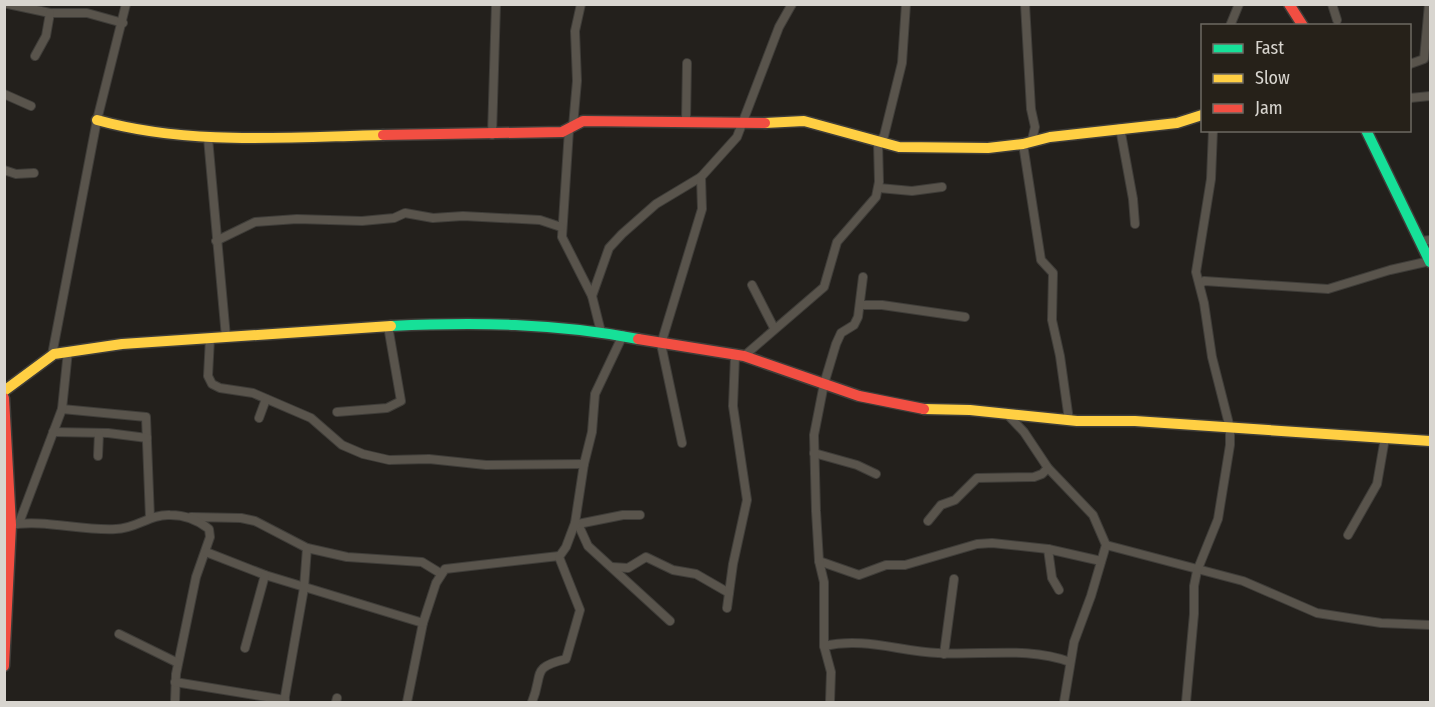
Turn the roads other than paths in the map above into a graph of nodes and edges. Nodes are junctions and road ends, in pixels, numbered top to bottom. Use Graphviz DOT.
graph roads {
  1 [pos="8,4"];
  2 [pos="126,4"];
  3 [pos="496,4"];
  4 [pos="581,4"];
  5 [pos="792,4"];
  6 [pos="906,4"];
  7 [pos="1025,4"];
  8 [pos="1239,4"];
  9 [pos="1290,4"];
  10 [pos="1332,4"];
  11 [pos="1429,4"];
  12 [pos="50,14"];
  13 [pos="1337,20"];
  14 [pos="123,23"];
  15 [pos="1231,24"];
  16 [pos="1302,24"];
  17 [pos="35,56"];
  18 [pos="687,63"];
  19 [pos="1411,64"];
  20 [pos="4,94"];
  21 [pos="1431,96"];
  22 [pos="1411,98"];
  23 [pos="31,106"];
  24 [pos="1201,116"];
  25 [pos="97,120"];
  26 [pos="686,121"];
  27 [pos="744,124"];
  28 [pos="571,128"];
  29 [pos="1120,128"];
  30 [pos="1213,132"];
  31 [pos="1367,132"];
  32 [pos="492,135"];
  33 [pos="208,138"];
  34 [pos="1028,142"];
  35 [pos="878,143"];
  36 [pos="4,170"];
  37 [pos="34,173"];
  38 [pos="701,177"];
  39 [pos="942,187"];
  40 [pos="879,188"];
  41 [pos="1135,224"];
  42 [pos="561,227"];
  43 [pos="216,241"];
  44 [pos="1426,241"];
  45 [pos="1430,262"];
  46 [pos="863,277"];
  47 [pos="1200,284"];
  48 [pos="752,285"];
  49 [pos="592,296"];
  50 [pos="861,305"];
  51 [pos="964,316"];
  52 [pos="388,326"];
  53 [pos="774,328"];
  54 [pos="601,332"];
  55 [pos="623,335"];
  56 [pos="226,337"];
  57 [pos="210,338"];
  58 [pos="661,344"];
  59 [pos="68,351"];
  60 [pos="52,355"];
  61 [pos="739,356"];
  62 [pos="824,384"];
  63 [pos="4,391"];
  64 [pos="4,398"];
  65 [pos="266,399"];
  66 [pos="62,409"];
  67 [pos="337,412"];
  68 [pos="1006,413"];
  69 [pos="259,418"];
  70 [pos="1069,420"];
  71 [pos="1230,428"];
  72 [pos="53,432"];
  73 [pos="99,433"];
  74 [pos="147,438"];
  75 [pos="1385,438"];
  76 [pos="1431,441"];
  77 [pos="682,443"];
  78 [pos="814,453"];
  79 [pos="98,456"];
  80 [pos="584,464"];
  81 [pos="1048,468"];
  82 [pos="876,474"];
  83 [pos="640,515"];
  84 [pos="187,517"];
  85 [pos="150,518"];
  86 [pos="928,521"];
  87 [pos="577,523"];
  88 [pos="12,524"];
  89 [pos="1348,536"];
  90 [pos="1106,545"];
  91 [pos="307,548"];
  92 [pos="1048,549"];
  93 [pos="206,552"];
  94 [pos="559,556"];
  95 [pos="819,561"];
  96 [pos="1101,561"];
  97 [pos="610,567"];
  98 [pos="1197,571"];
  99 [pos="440,573"];
  100 [pos="265,575"];
  101 [pos="954,579"];
  102 [pos="304,588"];
  103 [pos="1059,590"];
  104 [pos="729,593"];
  105 [pos="727,608"];
  106 [pos="670,621"];
  107 [pos="423,624"];
  108 [pos="1431,625"];
  109 [pos="119,634"];
  110 [pos="824,646"];
  111 [pos="245,648"];
  112 [pos="944,654"];
  113 [pos="1070,662"];
  114 [pos="178,663"];
  115 [pos="4,666"];
  116 [pos="175,682"];
  117 [pos="284,701"];
  118 [pos="175,702"];
  119 [pos="407,702"];
  120 [pos="532,702"];
  121 [pos="830,702"];
  122 [pos="1064,702"];
  123 [pos="1186,702"];
  1 -- 12 [label="street"];
  2 -- 14 [label="street"];
  3 -- 32 [label="street"];
  4 -- 28 [label="street"];
  5 -- 27 [label="street"];
  6 -- 35 [label="street"];
  7 -- 34 [label="street"];
  8 -- 15 [label="street"];
  9 -- 16 [label="main road"];
  10 -- 13 [label="street"];
  11 -- 19 [label="street"];
  12 -- 14 [label="street"];
  12 -- 17 [label="street"];
  14 -- 25 [label="street"];
  18 -- 26 [label="street"];
  20 -- 23 [label="street"];
  21 -- 22 [label="street"];
  24 -- 29 [label="main road"];
  25 -- 33 [label="main road"];
  25 -- 60 [label="street"];
  26 -- 27 [label="main road"];
  26 -- 28 [label="main road"];
  27 -- 35 [label="main road"];
  27 -- 38 [label="street"];
  28 -- 32 [label="main road"];
  28 -- 42 [label="street"];
  29 -- 34 [label="main road"];
  29 -- 41 [label="street"];
  30 -- 47 [label="street"];
  31 -- 44 [label="main road"];
  32 -- 33 [label="main road"];
  33 -- 43 [label="street"];
  34 -- 35 [label="main road"];
  34 -- 70 [label="street"];
  35 -- 40 [label="street"];
  36 -- 37 [label="street"];
  38 -- 49 [label="street"];
  38 -- 58 [label="street"];
  39 -- 40 [label="street"];
  40 -- 53 [label="street"];
  42 -- 43 [label="street"];
  42 -- 49 [label="street"];
  43 -- 56 [label="street"];
  44 -- 45 [label="main road"];
  45 -- 47 [label="street"];
  46 -- 50 [label="street"];
  47 -- 71 [label="street"];
  48 -- 53 [label="street"];
  49 -- 54 [label="street"];
  50 -- 51 [label="street"];
  50 -- 62 [label="street"];
  52 -- 54 [label="main road"];
  52 -- 56 [label="main road"];
  52 -- 67 [label="street"];
  53 -- 61 [label="street"];
  54 -- 55 [label="main road"];
  55 -- 58 [label="main road"];
  55 -- 80 [label="street"];
  56 -- 57 [label="main road"];
  57 -- 59 [label="main road"];
  57 -- 65 [label="street"];
  58 -- 61 [label="main road"];
  58 -- 77 [label="street"];
  59 -- 60 [label="main road"];
  59 -- 66 [label="street"];
  60 -- 63 [label="main road"];
  61 -- 62 [label="main road"];
  61 -- 104 [label="street"];
  62 -- 68 [label="main road"];
  62 -- 78 [label="street"];
  64 -- 88 [label="main road"];
  65 -- 69 [label="street"];
  65 -- 80 [label="street"];
  66 -- 72 [label="street"];
  66 -- 74 [label="street"];
  68 -- 70 [label="main road"];
  68 -- 81 [label="street"];
  70 -- 71 [label="main road"];
  71 -- 75 [label="main road"];
  71 -- 98 [label="street"];
  72 -- 73 [label="street"];
  72 -- 88 [label="street"];
  73 -- 74 [label="street"];
  73 -- 79 [label="street"];
  74 -- 85 [label="street"];
  75 -- 76 [label="main road"];
  75 -- 89 [label="street"];
  78 -- 82 [label="street"];
  78 -- 95 [label="street"];
  80 -- 87 [label="street"];
  81 -- 86 [label="street"];
  81 -- 90 [label="street"];
  83 -- 87 [label="street"];
  84 -- 85 [label="street"];
  84 -- 91 [label="street"];
  84 -- 93 [label="street"];
  85 -- 88 [label="street"];
  87 -- 94 [label="street"];
  87 -- 97 [label="street"];
  88 -- 115 [label="main road"];
  90 -- 96 [label="street"];
  90 -- 98 [label="street"];
  91 -- 99 [label="street"];
  91 -- 102 [label="street"];
  92 -- 95 [label="street"];
  92 -- 96 [label="street"];
  92 -- 103 [label="street"];
  93 -- 100 [label="street"];
  93 -- 114 [label="street"];
  94 -- 99 [label="street"];
  94 -- 120 [label="street"];
  95 -- 110 [label="street"];
  96 -- 113 [label="street"];
  97 -- 104 [label="street"];
  97 -- 106 [label="street"];
  98 -- 108 [label="street"];
  98 -- 123 [label="street"];
  99 -- 107 [label="street"];
  100 -- 102 [label="street"];
  100 -- 111 [label="street"];
  101 -- 112 [label="street"];
  102 -- 107 [label="street"];
  102 -- 117 [label="street"];
  104 -- 105 [label="street"];
  107 -- 119 [label="street"];
  109 -- 114 [label="street"];
  110 -- 112 [label="street"];
  110 -- 121 [label="street"];
  112 -- 113 [label="street"];
  113 -- 122 [label="street"];
  114 -- 116 [label="street"];
  116 -- 117 [label="street"];
  116 -- 118 [label="street"];
}
